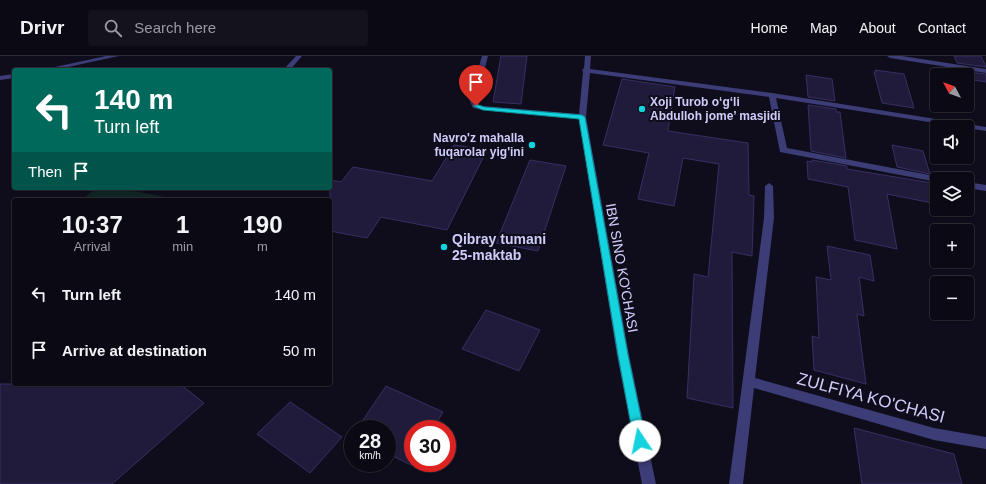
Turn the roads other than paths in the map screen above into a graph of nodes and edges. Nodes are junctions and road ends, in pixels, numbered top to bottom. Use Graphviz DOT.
graph roads {
  1 [pos="116,56"];
  2 [pos="299,56"];
  3 [pos="485,56"];
  4 [pos="588,56"];
  5 [pos="890,56"];
  6 [pos="54,68"];
  7 [pos="288,68"];
  8 [pos="585,70"];
  9 [pos="986,72"];
  10 [pos="12,76"];
  11 [pos="0,78"];
  12 [pos="772,95"];
  13 [pos="582,117"];
  14 [pos="986,129"];
  15 [pos="930,178"];
  16 [pos="768,186"];
  17 [pos="974,186"];
  18 [pos="986,188"];
  19 [pos="749,381"];
  20 [pos="986,443"];
  21 [pos="649,484"];
  22 [pos="736,484"];
  1 -- 6 [label="street"];
  2 -- 7 [label="street"];
  3 -- 13 [label="street"];
  4 -- 8 [label="street, IBN SINO KO'CHASI"];
  5 -- 9 [label="street"];
  8 -- 12 [label="street"];
  8 -- 13 [label="street, IBN SINO KO'CHASI"];
  10 -- 11 [label="street"];
  12 -- 14 [label="street"];
  12 -- 15 [label="street"];
  13 -- 21 [label="street, IBN SINO KO'CHASI"];
  16 -- 19 [label="street"];
  17 -- 18 [label="street"];
  19 -- 20 [label="street, ZULFIYA KO'CHASI"];
  19 -- 22 [label="street"];
}
